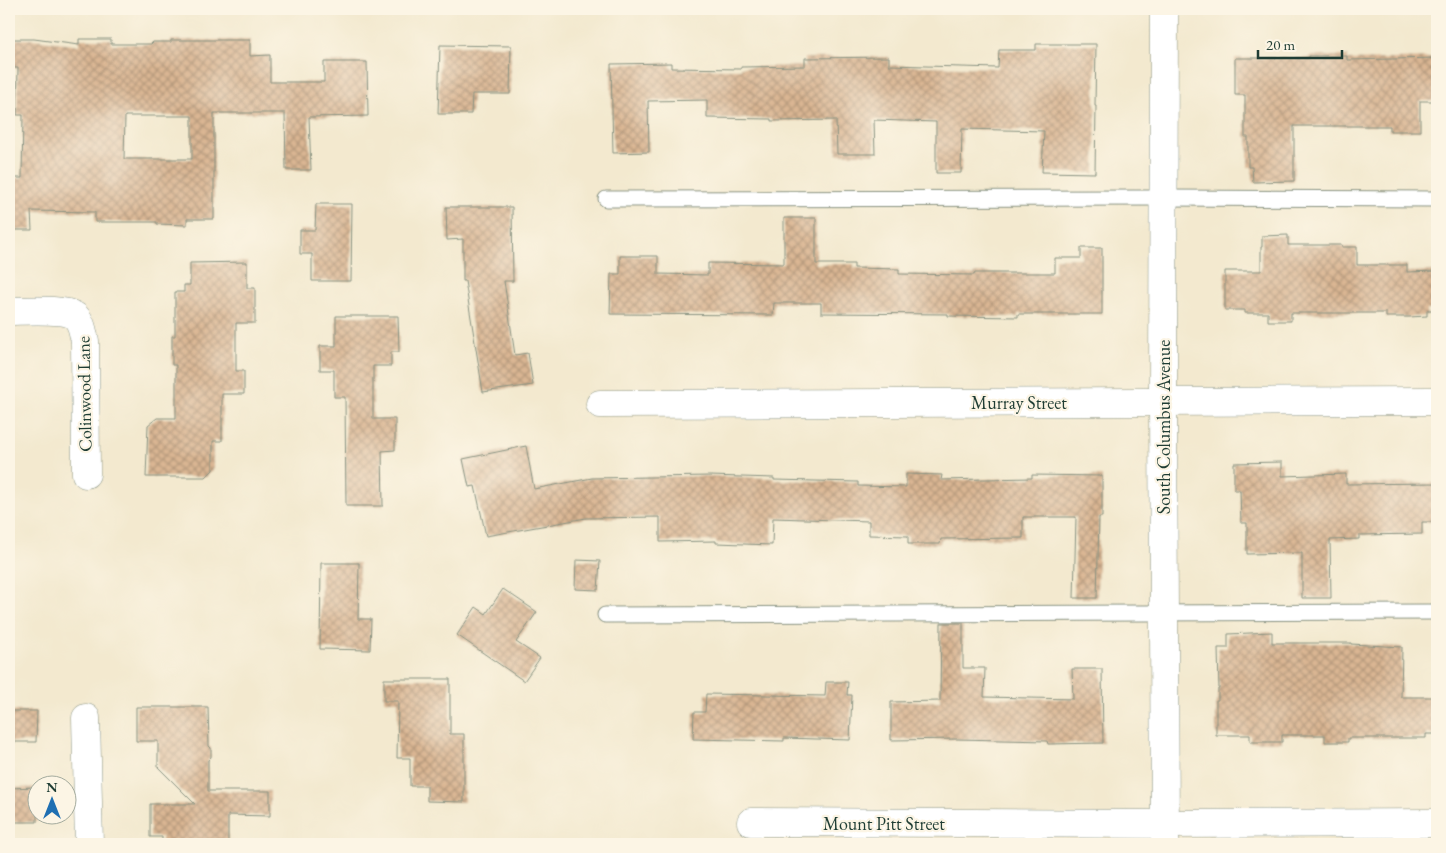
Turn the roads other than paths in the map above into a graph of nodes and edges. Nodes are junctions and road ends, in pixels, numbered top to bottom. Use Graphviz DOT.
graph roads {
  1 [pos="1164,9"];
  2 [pos="1163,198"];
  3 [pos="606,199"];
  4 [pos="1437,199"];
  5 [pos="9,311"];
  6 [pos="1163,401"];
  7 [pos="1437,401"];
  8 [pos="600,404"];
  9 [pos="86,474"];
  10 [pos="1437,612"];
  11 [pos="1164,613"];
  12 [pos="605,615"];
  13 [pos="86,718"];
  14 [pos="751,822"];
  15 [pos="1437,823"];
  16 [pos="1165,834"];
  17 [pos="89,844"];
  1 -- 2 [label="street, South Columbus Avenue"];
  2 -- 3 [label="lane"];
  2 -- 4 [label="lane"];
  2 -- 6 [label="street, South Columbus Avenue"];
  5 -- 9 [label="street, Colinwood Lane"];
  6 -- 7 [label="street, Murray Street"];
  6 -- 8 [label="street, Murray Street"];
  6 -- 11 [label="street, South Columbus Avenue"];
  10 -- 11 [label="lane"];
  11 -- 12 [label="lane"];
  11 -- 16 [label="street, South Columbus Avenue"];
  13 -- 17 [label="street"];
  14 -- 16 [label="street, Mount Pitt Street"];
  15 -- 16 [label="street, Mount Pitt Street"];
}
